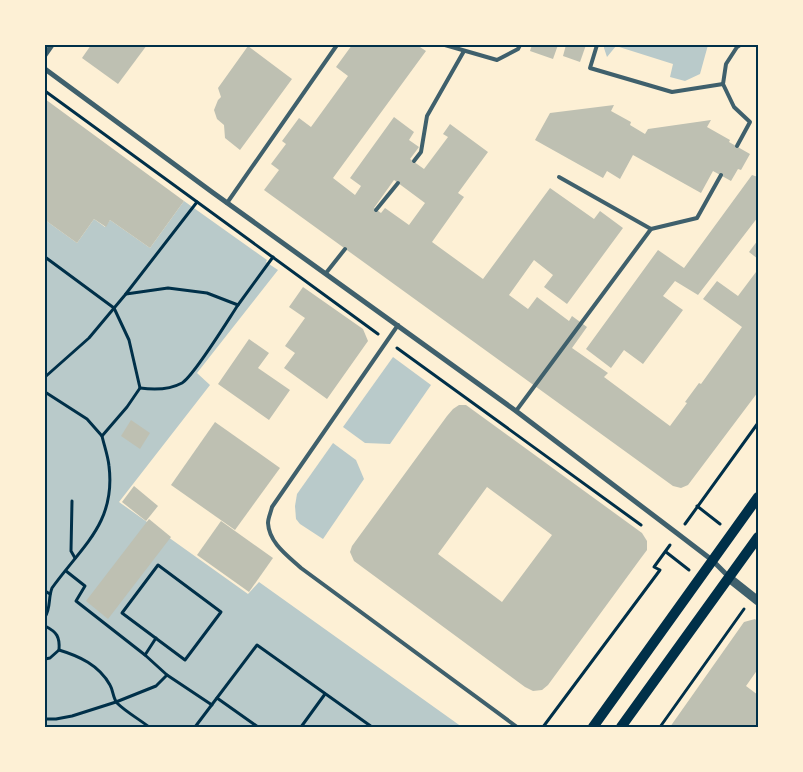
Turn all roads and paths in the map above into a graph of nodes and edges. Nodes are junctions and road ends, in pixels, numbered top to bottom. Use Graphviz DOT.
graph roads {
  1 [pos="52,45"];
  2 [pos="337,45"];
  3 [pos="445,45"];
  4 [pos="520,45"];
  5 [pos="597,45"];
  6 [pos="740,45"];
  7 [pos="464,51"];
  8 [pos="45,54"];
  9 [pos="45,69"];
  10 [pos="723,84"];
  11 [pos="45,91"];
  12 [pos="737,146"];
  13 [pos="414,162"];
  14 [pos="720,175"];
  15 [pos="559,177"];
  16 [pos="398,183"];
  17 [pos="197,202"];
  18 [pos="226,203"];
  19 [pos="376,210"];
  20 [pos="651,229"];
  21 [pos="345,249"];
  22 [pos="45,257"];
  23 [pos="273,257"];
  24 [pos="326,273"];
  25 [pos="125,295"];
  26 [pos="238,305"];
  27 [pos="114,308"];
  28 [pos="398,325"];
  29 [pos="387,340"];
  30 [pos="45,377"];
  31 [pos="140,388"];
  32 [pos="45,392"];
  33 [pos="516,411"];
  34 [pos="758,423"];
  35 [pos="102,436"];
  36 [pos="758,496"];
  37 [pos="72,501"];
  38 [pos="645,528"];
  39 [pos="678,534"];
  40 [pos="758,537"];
  41 [pos="662,540"];
  42 [pos="670,546"];
  43 [pos="666,552"];
  44 [pos="75,559"];
  45 [pos="712,560"];
  46 [pos="66,571"];
  47 [pos="729,578"];
  48 [pos="45,591"];
  49 [pos="50,594"];
  50 [pos="756,599"];
  51 [pos="45,617"];
  52 [pos="45,626"];
  53 [pos="156,638"];
  54 [pos="59,650"];
  55 [pos="145,655"];
  56 [pos="45,659"];
  57 [pos="167,674"];
  58 [pos="325,694"];
  59 [pos="217,698"];
  60 [pos="116,702"];
  61 [pos="212,705"];
  62 [pos="45,719"];
  63 [pos="148,727"];
  64 [pos="196,727"];
  65 [pos="258,727"];
  66 [pos="301,727"];
  67 [pos="372,727"];
  68 [pos="517,727"];
  69 [pos="543,727"];
  70 [pos="592,727"];
  71 [pos="621,727"];
  72 [pos="660,727"];
  1 -- 8 [label="street"];
  2 -- 18 [label="lane"];
  3 -- 7 [label="lane"];
  4 -- 7 [label="lane"];
  5 -- 10 [label="lane"];
  6 -- 10 [label="lane"];
  7 -- 13 [label="lane"];
  9 -- 18 [label="street"];
  10 -- 12 [label="lane"];
  11 -- 17 [label="path"];
  14 -- 20 [label="lane"];
  15 -- 20 [label="lane"];
  16 -- 19 [label="lane"];
  17 -- 23 [label="path"];
  17 -- 25 [label="path"];
  18 -- 24 [label="street"];
  20 -- 33 [label="lane"];
  21 -- 24 [label="lane"];
  22 -- 27 [label="path"];
  23 -- 26 [label="path"];
  23 -- 29 [label="path"];
  24 -- 28 [label="street"];
  25 -- 26 [label="path"];
  25 -- 27 [label="path"];
  26 -- 31 [label="path"];
  27 -- 30 [label="path"];
  27 -- 31 [label="path"];
  28 -- 29 [label="lane"];
  28 -- 33 [label="street"];
  29 -- 38 [label="path"];
  29 -- 68 [label="lane"];
  31 -- 35 [label="path"];
  32 -- 35 [label="path"];
  33 -- 39 [label="street"];
  34 -- 39 [label="path"];
  35 -- 44 [label="path"];
  36 -- 45 [label="main road"];
  37 -- 44 [label="path"];
  39 -- 45 [label="street"];
  40 -- 47 [label="main road"];
  41 -- 42 [label="path"];
  43 -- 69 [label="path"];
  44 -- 46 [label="path"];
  45 -- 47 [label="street"];
  45 -- 70 [label="main road"];
  46 -- 49 [label="path"];
  46 -- 55 [label="path"];
  47 -- 50 [label="street"];
  47 -- 71 [label="main road"];
  48 -- 49 [label="path"];
  49 -- 51 [label="path"];
  50 -- 72 [label="path"];
  52 -- 54 [label="path"];
  53 -- 53 [label="path"];
  53 -- 55 [label="path"];
  54 -- 56 [label="path"];
  54 -- 60 [label="path"];
  55 -- 57 [label="path"];
  57 -- 60 [label="path"];
  57 -- 61 [label="path"];
  58 -- 59 [label="path"];
  58 -- 66 [label="path"];
  58 -- 67 [label="path"];
  59 -- 61 [label="path"];
  59 -- 65 [label="path"];
  60 -- 62 [label="path"];
  60 -- 63 [label="path"];
  61 -- 64 [label="path"];
}
